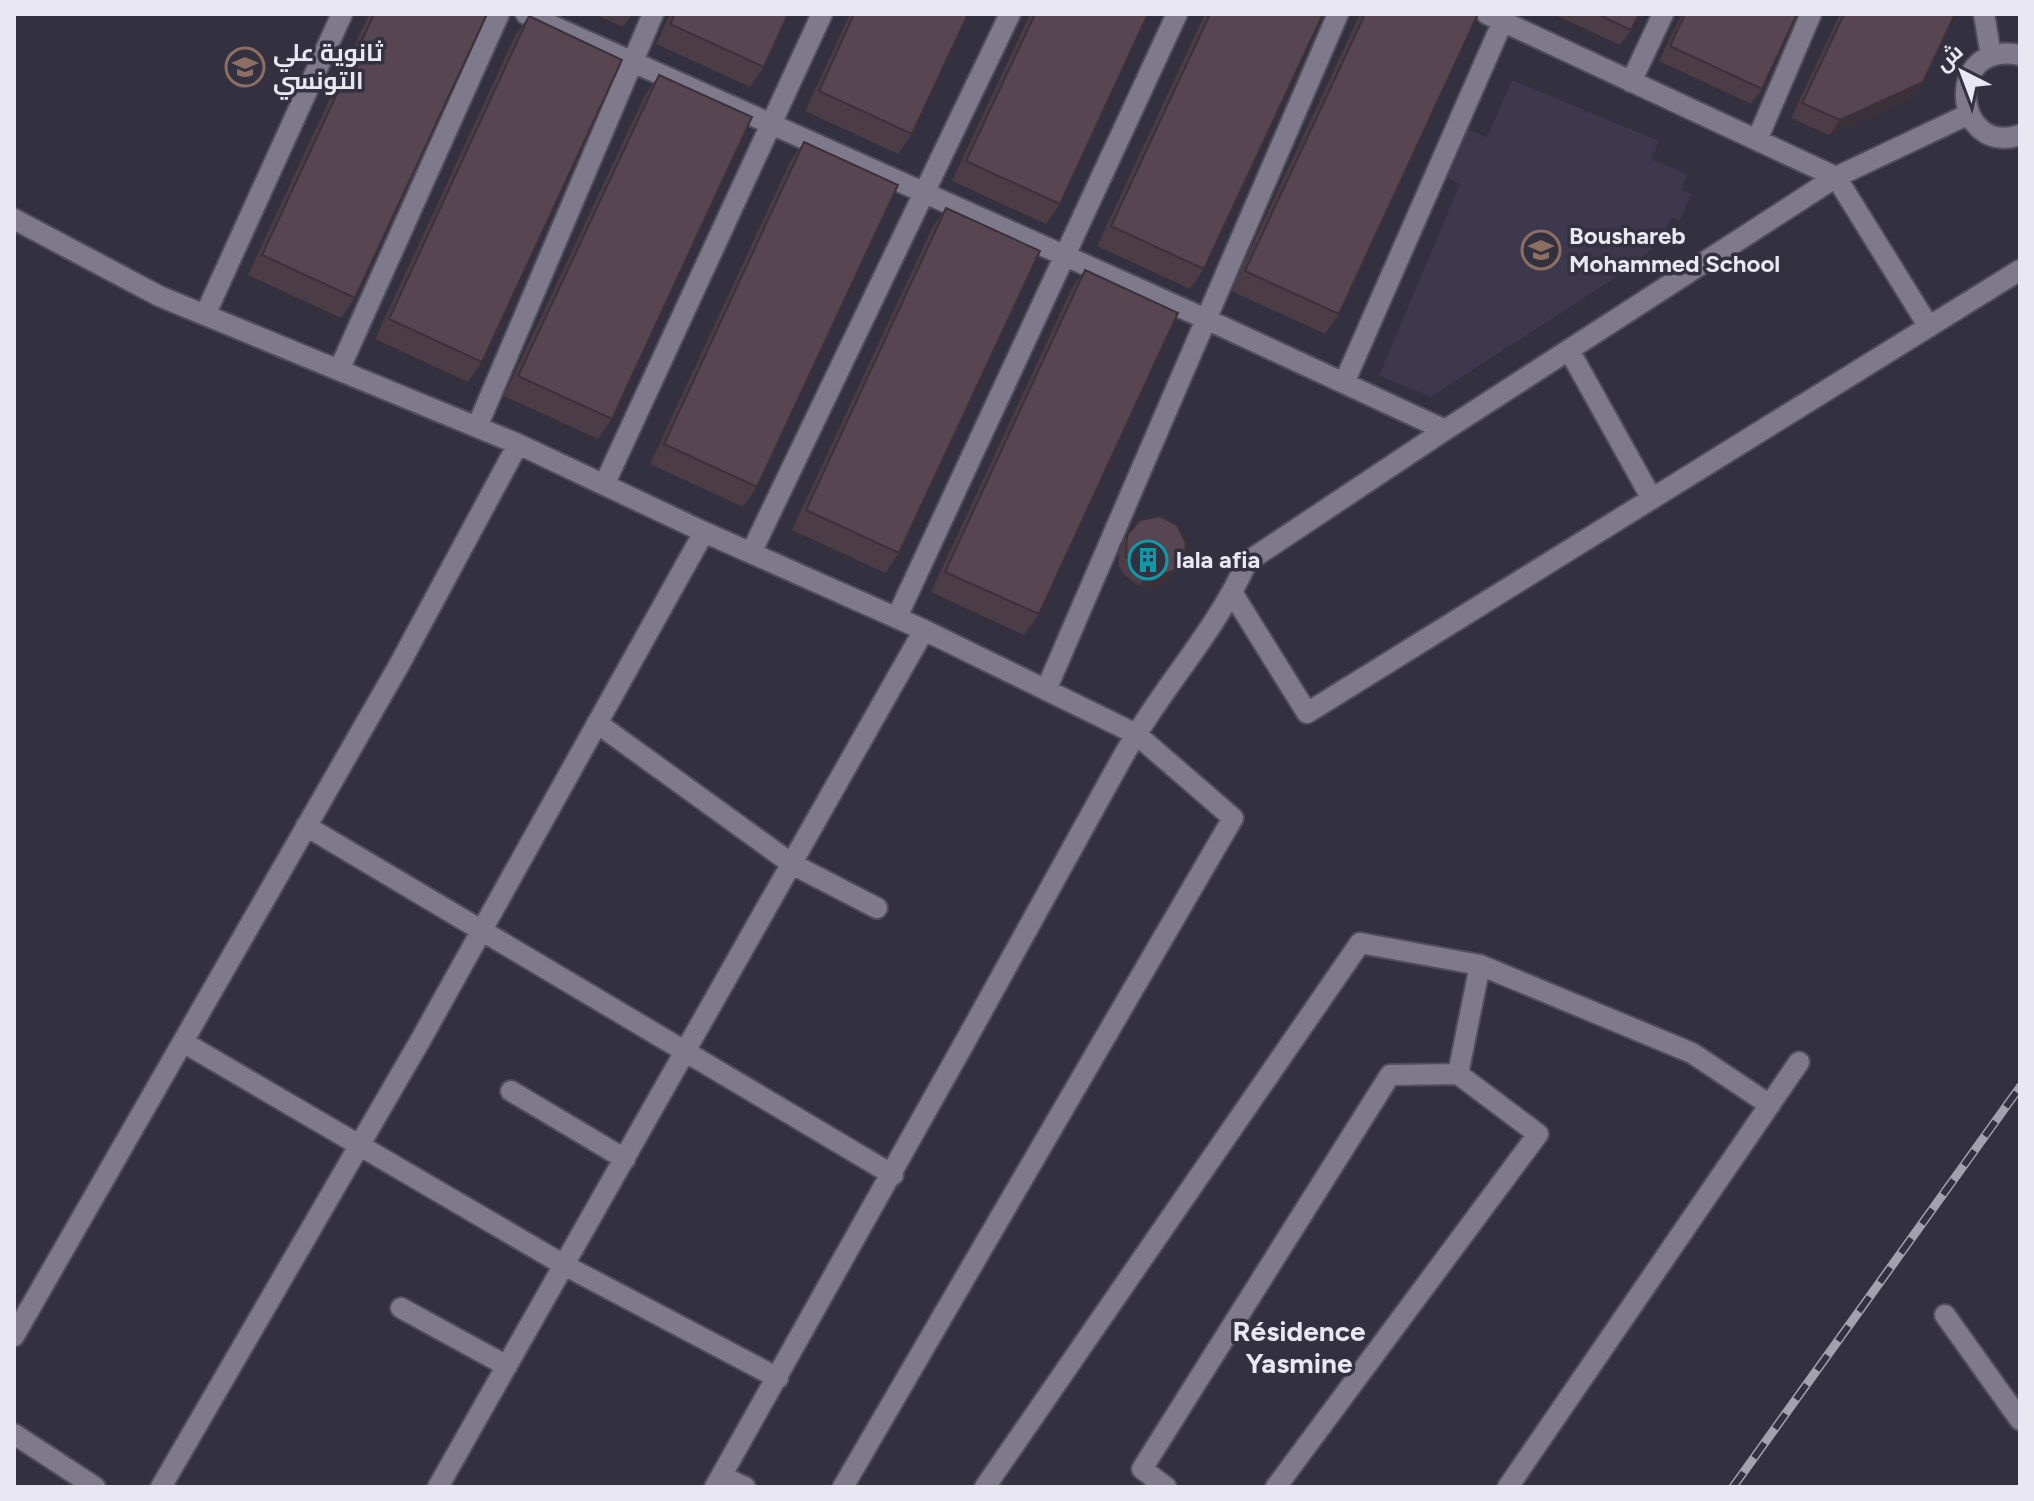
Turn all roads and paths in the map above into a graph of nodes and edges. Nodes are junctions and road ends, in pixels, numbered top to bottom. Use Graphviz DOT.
graph roads {
  1 [pos="342,14"];
  2 [pos="499,14"];
  3 [pos="526,14"];
  4 [pos="653,14"];
  5 [pos="822,14"];
  6 [pos="1010,14"];
  7 [pos="1177,14"];
  8 [pos="1338,14"];
  9 [pos="1663,14"];
  10 [pos="1811,14"];
  11 [pos="1984,14"];
  12 [pos="1498,16"];
  13 [pos="2020,55"];
  14 [pos="1991,56"];
  15 [pos="632,62"];
  16 [pos="1631,82"];
  17 [pos="1969,114"];
  18 [pos="771,124"];
  19 [pos="2020,135"];
  20 [pos="1757,140"];
  21 [pos="1836,177"];
  22 [pos="923,192"];
  23 [pos="14,219"];
  24 [pos="1065,256"];
  25 [pos="2020,270"];
  26 [pos="205,315"];
  27 [pos="1206,319"];
  28 [pos="1929,327"];
  29 [pos="1569,350"];
  30 [pos="339,370"];
  31 [pos="1344,383"];
  32 [pos="477,427"];
  33 [pos="1445,430"];
  34 [pos="518,444"];
  35 [pos="604,485"];
  36 [pos="1652,499"];
  37 [pos="704,532"];
  38 [pos="751,553"];
  39 [pos="1233,594"];
  40 [pos="897,617"];
  41 [pos="924,630"];
  42 [pos="1046,690"];
  43 [pos="597,723"];
  44 [pos="1136,734"];
  45 [pos="306,826"];
  46 [pos="792,864"];
  47 [pos="877,908"];
  48 [pos="481,930"];
  49 [pos="1480,965"];
  50 [pos="183,1042"];
  51 [pos="685,1052"];
  52 [pos="1799,1062"];
  53 [pos="1458,1074"];
  54 [pos="511,1091"];
  55 [pos="1770,1105"];
  56 [pos="359,1147"];
  57 [pos="625,1159"];
  58 [pos="893,1175"];
  59 [pos="564,1265"];
  60 [pos="401,1308"];
  61 [pos="1945,1315"];
  62 [pos="14,1336"];
  63 [pos="507,1366"];
  64 [pos="778,1378"];
  65 [pos="2020,1420"];
  66 [pos="14,1434"];
  67 [pos="718,1481"];
  68 [pos="95,1487"];
  69 [pos="161,1487"];
  70 [pos="438,1487"];
  71 [pos="745,1487"];
  72 [pos="843,1487"];
  73 [pos="985,1487"];
  74 [pos="1166,1487"];
  75 [pos="1276,1487"];
  76 [pos="1508,1487"];
  1 -- 26 [label="street"];
  2 -- 30 [label="street"];
  3 -- 15 [label="street"];
  4 -- 15 [label="street"];
  5 -- 18 [label="street"];
  6 -- 22 [label="street"];
  7 -- 24 [label="street"];
  8 -- 27 [label="street"];
  9 -- 16 [label="street"];
  10 -- 20 [label="street"];
  11 -- 14 [label="street"];
  12 -- 16 [label="street"];
  12 -- 31 [label="street"];
  13 -- 14 [label="street"];
  14 -- 17 [label="street"];
  15 -- 18 [label="street"];
  15 -- 32 [label="street"];
  16 -- 20 [label="street"];
  17 -- 19 [label="street"];
  17 -- 21 [label="street"];
  18 -- 22 [label="street"];
  18 -- 35 [label="street"];
  20 -- 21 [label="street"];
  21 -- 28 [label="street"];
  21 -- 29 [label="street"];
  22 -- 24 [label="street"];
  22 -- 38 [label="street"];
  23 -- 26 [label="street"];
  24 -- 27 [label="street"];
  24 -- 40 [label="street"];
  25 -- 28 [label="street"];
  26 -- 30 [label="street"];
  27 -- 31 [label="street"];
  27 -- 42 [label="street"];
  28 -- 36 [label="street"];
  29 -- 33 [label="street"];
  29 -- 36 [label="street"];
  30 -- 32 [label="street"];
  31 -- 33 [label="street"];
  32 -- 34 [label="street"];
  33 -- 39 [label="street"];
  34 -- 35 [label="street"];
  34 -- 45 [label="street"];
  35 -- 37 [label="street"];
  36 -- 39 [label="street"];
  37 -- 38 [label="street"];
  37 -- 43 [label="street"];
  38 -- 40 [label="street"];
  39 -- 44 [label="street"];
  40 -- 41 [label="street"];
  41 -- 42 [label="street"];
  41 -- 46 [label="street"];
  42 -- 44 [label="street"];
  43 -- 46 [label="street"];
  43 -- 48 [label="street"];
  44 -- 58 [label="street"];
  44 -- 72 [label="street"];
  45 -- 48 [label="street"];
  45 -- 50 [label="street"];
  46 -- 47 [label="street"];
  46 -- 51 [label="street"];
  48 -- 51 [label="street"];
  48 -- 56 [label="street"];
  49 -- 53 [label="street"];
  49 -- 55 [label="street"];
  49 -- 73 [label="street"];
  50 -- 56 [label="street"];
  50 -- 62 [label="street"];
  51 -- 57 [label="street"];
  51 -- 58 [label="street"];
  52 -- 55 [label="street"];
  53 -- 74 [label="street"];
  53 -- 75 [label="street"];
  54 -- 57 [label="street"];
  55 -- 76 [label="street"];
  56 -- 59 [label="street"];
  56 -- 69 [label="street"];
  57 -- 59 [label="street"];
  58 -- 64 [label="street"];
  59 -- 63 [label="street"];
  59 -- 64 [label="street"];
  60 -- 63 [label="street"];
  61 -- 65 [label="street"];
  63 -- 70 [label="street"];
  64 -- 67 [label="street"];
  66 -- 68 [label="street"];
  67 -- 71 [label="street"];
}
